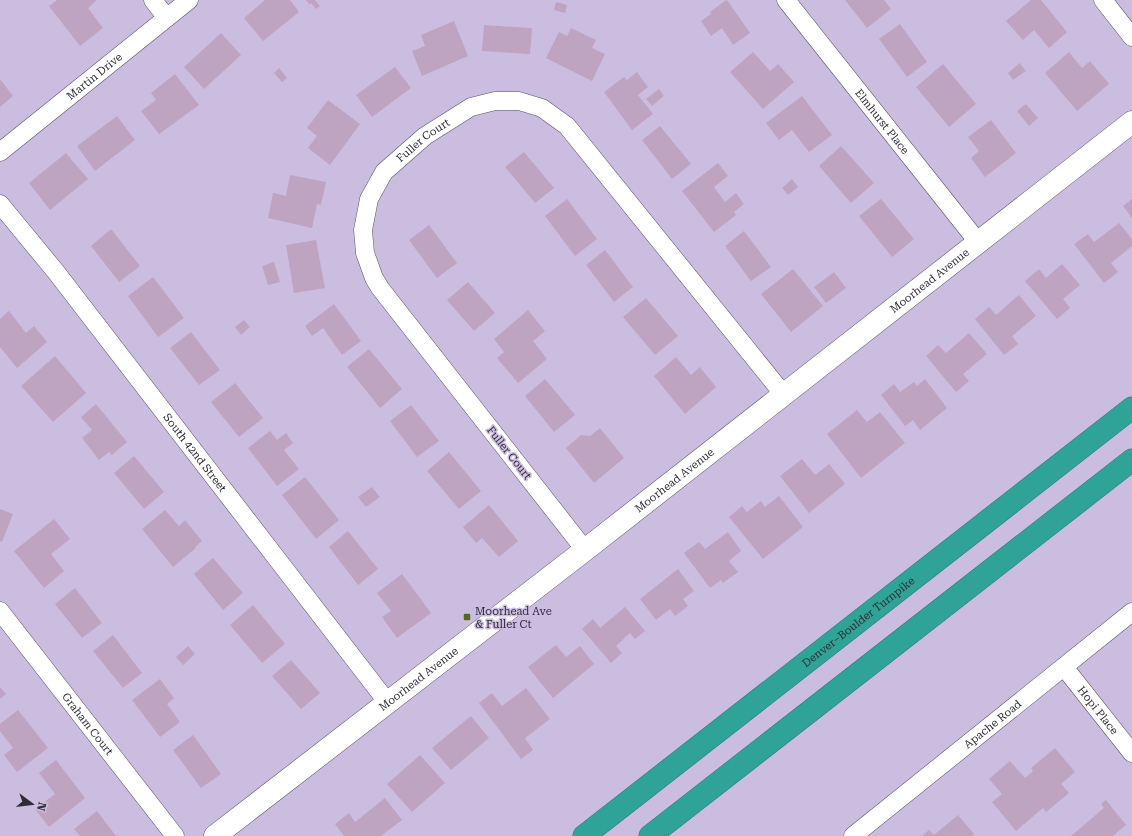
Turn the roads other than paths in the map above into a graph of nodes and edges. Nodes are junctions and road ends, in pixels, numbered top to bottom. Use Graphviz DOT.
graph roads {
  1 [pos="153,0"];
  2 [pos="189,0"];
  3 [pos="786,0"];
  4 [pos="1103,0"];
  5 [pos="166,17"];
  6 [pos="1132,37"];
  7 [pos="1132,122"];
  8 [pos="0,152"];
  9 [pos="0,204"];
  10 [pos="978,242"];
  11 [pos="784,395"];
  12 [pos="1132,408"];
  13 [pos="1132,460"];
  14 [pos="585,550"];
  15 [pos="0,612"];
  16 [pos="1132,612"];
  17 [pos="1064,667"];
  18 [pos="388,703"];
  19 [pos="1132,753"];
  20 [pos="175,836"];
  21 [pos="215,836"];
  22 [pos="584,836"];
  23 [pos="650,836"];
  24 [pos="853,836"];
  1 -- 5 [label="street"];
  2 -- 5 [label="street, Martin Drive"];
  3 -- 10 [label="street, Elmhurst Place"];
  4 -- 6 [label="street"];
  5 -- 8 [label="street, Martin Drive"];
  7 -- 10 [label="street, Moorhead Avenue"];
  9 -- 18 [label="street, South 42nd Street"];
  10 -- 11 [label="street, Moorhead Avenue"];
  11 -- 14 [label="street, Moorhead Avenue"];
  11 -- 14 [label="street, Fuller Court"];
  12 -- 22 [label="highway, Denver–Boulder Turnpike"];
  13 -- 23 [label="highway"];
  14 -- 18 [label="street, Moorhead Avenue"];
  15 -- 20 [label="street, Graham Court"];
  16 -- 17 [label="street, Apache Road"];
  17 -- 19 [label="street, Hopi Place"];
  17 -- 24 [label="street, Apache Road"];
  18 -- 21 [label="street, Moorhead Avenue"];
}
